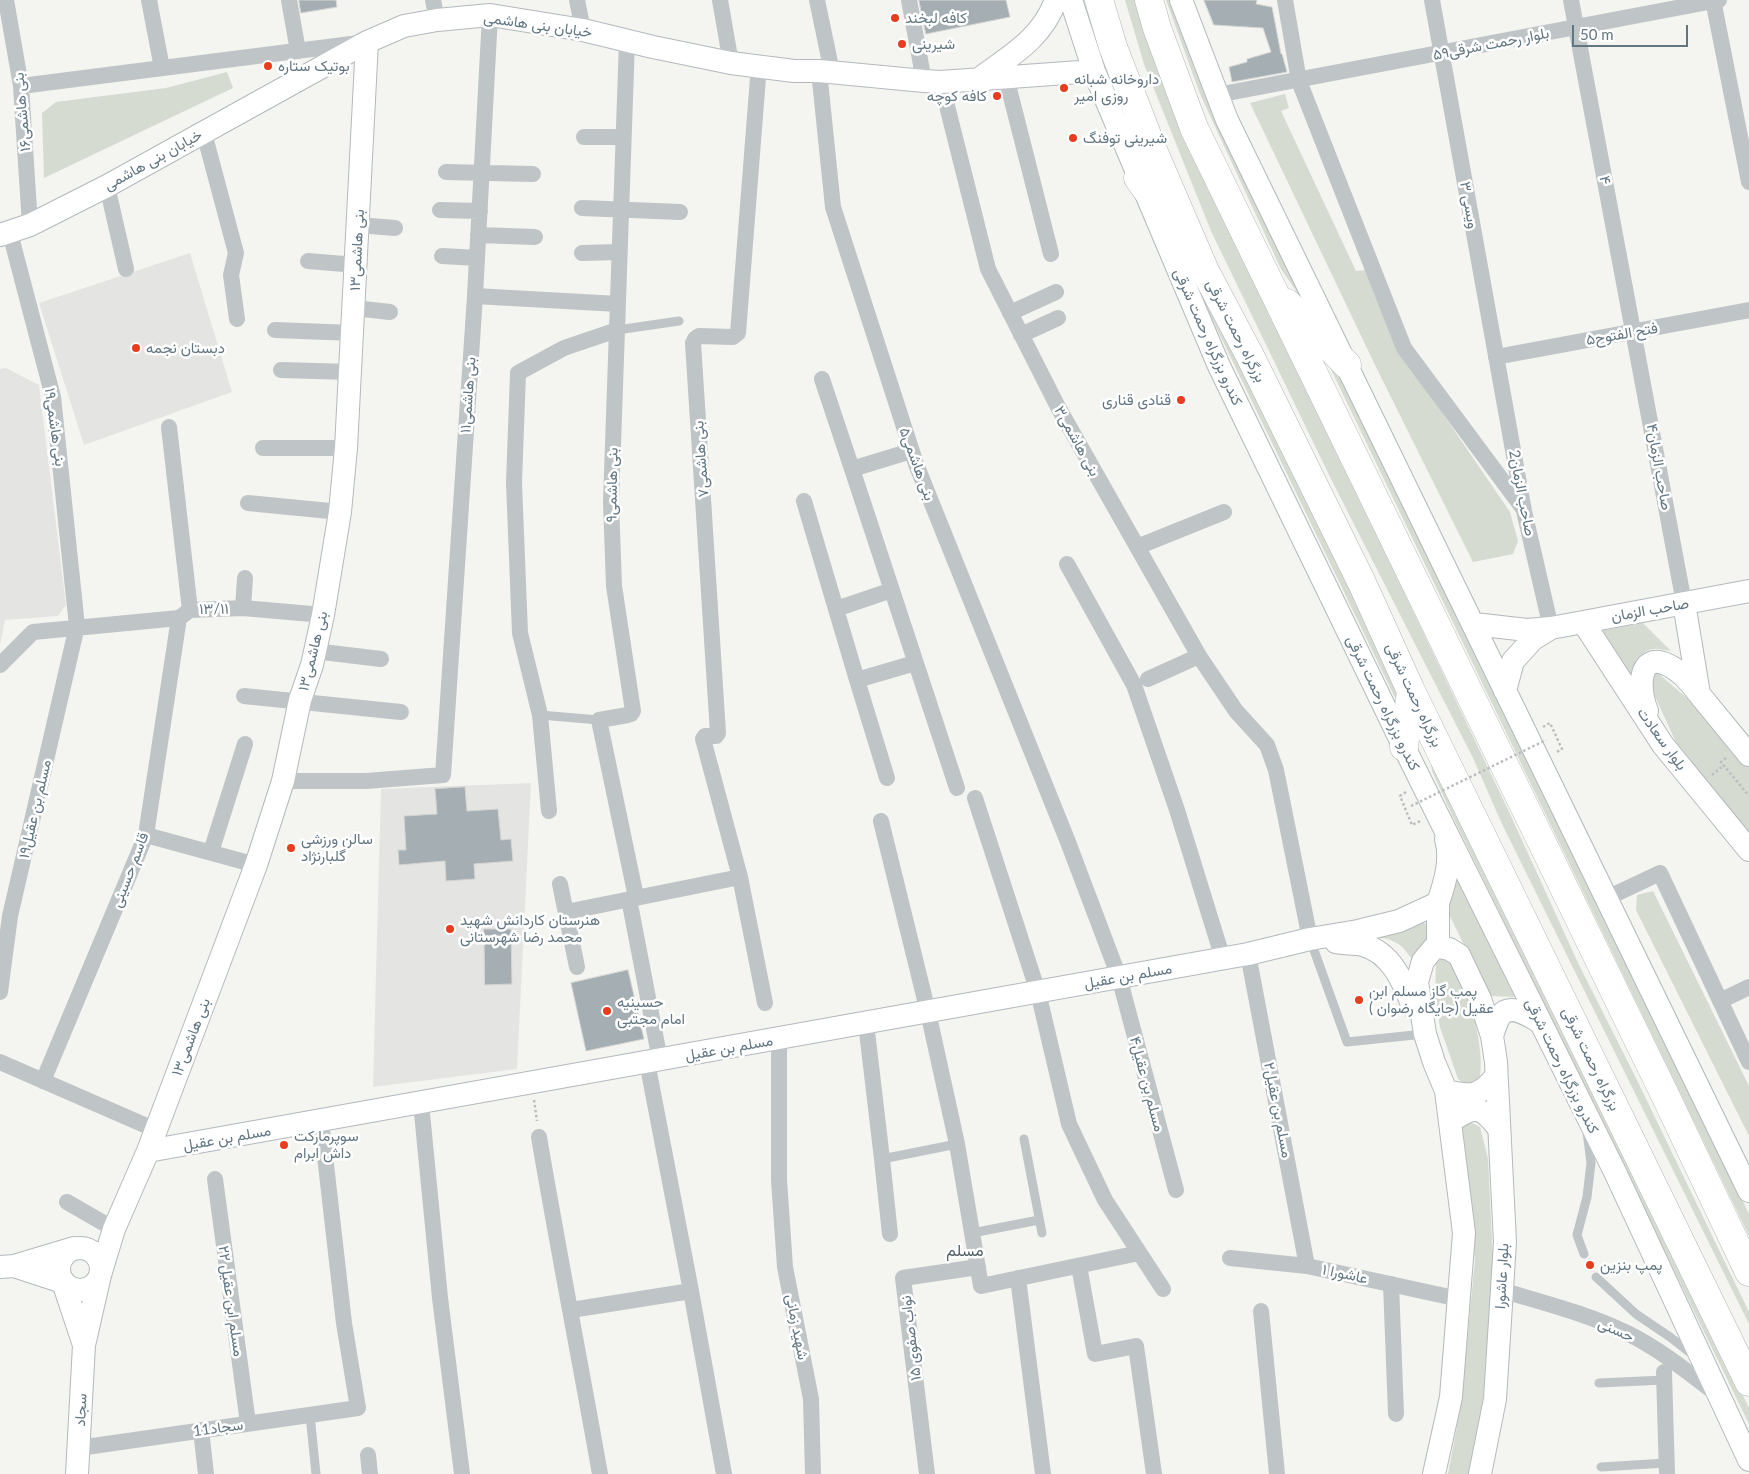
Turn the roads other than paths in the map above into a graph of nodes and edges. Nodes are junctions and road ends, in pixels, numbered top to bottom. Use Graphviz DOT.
graph roads {
  1 [pos="6,0"];
  2 [pos="149,0"];
  3 [pos="289,0"];
  4 [pos="577,0"];
  5 [pos="720,0"];
  6 [pos="817,0"];
  7 [pos="909,0"];
  8 [pos="1056,0"];
  9 [pos="1071,0"];
  10 [pos="1099,0"];
  11 [pos="1149,0"];
  12 [pos="1181,0"];
  13 [pos="1285,0"];
  14 [pos="1432,0"];
  15 [pos="1571,0"];
  16 [pos="1715,0"];
  17 [pos="435,10"];
  18 [pos="490,14"];
  19 [pos="1576,28"];
  20 [pos="583,30"];
  21 [pos="627,41"];
  22 [pos="368,42"];
  23 [pos="298,51"];
  24 [pos="1442,53"];
  25 [pos="731,63"];
  26 [pos="759,65"];
  27 [pos="162,68"];
  28 [pos="1094,71"];
  29 [pos="826,72"];
  30 [pos="1006,77"];
  31 [pos="979,79"];
  32 [pos="1299,81"];
  33 [pos="933,82"];
  34 [pos="21,86"];
  35 [pos="1217,96"];
  36 [pos="204,133"];
  37 [pos="584,136"];
  38 [pos="623,138"];
  39 [pos="446,172"];
  40 [pos="482,173"];
  41 [pos="533,174"];
  42 [pos="1138,178"];
  43 [pos="1749,182"];
  44 [pos="106,186"];
  45 [pos="582,208"];
  46 [pos="621,209"];
  47 [pos="440,210"];
  48 [pos="480,212"];
  49 [pos="680,212"];
  50 [pos="358,225"];
  51 [pos="395,228"];
  52 [pos="13,231"];
  53 [pos="478,235"];
  54 [pos="534,237"];
  55 [pos="619,252"];
  56 [pos="582,253"];
  57 [pos="1051,254"];
  58 [pos="442,256"];
  59 [pos="477,258"];
  60 [pos="308,261"];
  61 [pos="356,265"];
  62 [pos="126,269"];
  63 [pos="1205,271"];
  64 [pos="1270,285"];
  65 [pos="1056,292"];
  66 [pos="475,296"];
  67 [pos="618,304"];
  68 [pos="354,308"];
  69 [pos="1749,310"];
  70 [pos="390,312"];
  71 [pos="1010,313"];
  72 [pos="1058,318"];
  73 [pos="237,319"];
  74 [pos="679,322"];
  75 [pos="275,330"];
  76 [pos="617,330"];
  77 [pos="1633,332"];
  78 [pos="353,333"];
  79 [pos="1021,335"];
  80 [pos="1496,357"];
  81 [pos="1347,365"];
  82 [pos="281,370"];
  83 [pos="350,372"];
  84 [pos="822,379"];
  85 [pos="169,427"];
  86 [pos="263,448"];
  87 [pos="346,448"];
  88 [pos="912,451"];
  89 [pos="852,469"];
  90 [pos="804,501"];
  91 [pos="248,503"];
  92 [pos="1524,511"];
  93 [pos="340,512"];
  94 [pos="1224,512"];
  95 [pos="1137,547"];
  96 [pos="1067,564"];
  97 [pos="246,578"];
  98 [pos="892,590"];
  99 [pos="1749,591"];
  100 [pos="1684,604"];
  101 [pos="244,608"];
  102 [pos="836,609"];
  103 [pos="184,614"];
  104 [pos="323,616"];
  105 [pos="1582,622"];
  106 [pos="1474,624"];
  107 [pos="77,626"];
  108 [pos="1551,628"];
  109 [pos="314,651"];
  110 [pos="1199,656"];
  111 [pos="381,659"];
  112 [pos="915,663"];
  113 [pos="0,665"];
  114 [pos="1148,679"];
  115 [pos="858,680"];
  116 [pos="1411,691"];
  117 [pos="1505,691"];
  118 [pos="1699,694"];
  119 [pos="244,696"];
  120 [pos="300,700"];
  121 [pos="401,712"];
  122 [pos="540,715"];
  123 [pos="599,720"];
  124 [pos="245,744"];
  125 [pos="1663,745"];
  126 [pos="1404,747"];
  127 [pos="1745,750"];
  128 [pos="887,778"];
  129 [pos="283,781"];
  130 [pos="956,788"];
  131 [pos="975,798"];
  132 [pos="549,811"];
  133 [pos="881,820"];
  134 [pos="1441,821"];
  135 [pos="146,835"];
  136 [pos="1749,850"];
  137 [pos="211,852"];
  138 [pos="256,864"];
  139 [pos="740,877"];
  140 [pos="560,884"];
  141 [pos="632,898"];
  142 [pos="1607,898"];
  143 [pos="1438,902"];
  144 [pos="566,912"];
  145 [pos="1310,939"];
  146 [pos="1438,947"];
  147 [pos="1248,954"];
  148 [pos="1223,958"];
  149 [pos="577,967"];
  150 [pos="1119,977"];
  151 [pos="1749,987"];
  152 [pos="0,992"];
  153 [pos="1038,992"];
  154 [pos="1720,1001"];
  155 [pos="764,1003"];
  156 [pos="928,1012"];
  157 [pos="1540,1022"];
  158 [pos="866,1023"];
  159 [pos="1425,1034"];
  160 [pos="1492,1036"];
  161 [pos="779,1038"];
  162 [pos="654,1061"];
  163 [pos="0,1062"];
  164 [pos="1749,1062"];
  165 [pos="1496,1076"];
  166 [pos="43,1081"];
  167 [pos="1446,1091"];
  168 [pos="421,1103"];
  169 [pos="1583,1107"];
  170 [pos="321,1121"];
  171 [pos="1450,1122"];
  172 [pos="1499,1129"];
  173 [pos="156,1130"];
  174 [pos="539,1137"];
  175 [pos="1024,1139"];
  176 [pos="957,1144"];
  177 [pos="148,1151"];
  178 [pos="882,1159"];
  179 [pos="215,1179"];
  180 [pos="1176,1190"];
  181 [pos="1749,1191"];
  182 [pos="67,1202"];
  183 [pos="1039,1220"];
  184 [pos="114,1229"];
  185 [pos="972,1233"];
  186 [pos="1042,1233"];
  187 [pos="890,1234"];
  188 [pos="70,1250"];
  189 [pos="1139,1254"];
  190 [pos="1584,1254"];
  191 [pos="1230,1258"];
  192 [pos="7,1266"];
  193 [pos="1079,1266"];
  194 [pos="1307,1266"];
  195 [pos="978,1267"];
  196 [pos="1749,1272"];
  197 [pos="100,1275"];
  198 [pos="1596,1277"];
  199 [pos="1018,1278"];
  200 [pos="63,1282"];
  201 [pos="1391,1284"];
  202 [pos="1163,1289"];
  203 [pos="1501,1290"];
  204 [pos="691,1291"];
  205 [pos="1459,1299"];
  206 [pos="570,1310"];
  207 [pos="1262,1311"];
  208 [pos="84,1345"];
  209 [pos="1704,1364"];
  210 [pos="1664,1376"];
  211 [pos="1749,1382"];
  212 [pos="1599,1383"];
  213 [pos="1719,1395"];
  214 [pos="1396,1414"];
  215 [pos="310,1415"];
  216 [pos="248,1424"];
  217 [pos="201,1430"];
  218 [pos="79,1448"];
  219 [pos="368,1455"];
  220 [pos="1749,1460"];
  221 [pos="1601,1467"];
  222 [pos="1666,1468"];
  223 [pos="77,1474"];
  224 [pos="206,1474"];
  225 [pos="316,1474"];
  226 [pos="370,1474"];
  227 [pos="462,1474"];
  228 [pos="600,1474"];
  229 [pos="724,1474"];
  230 [pos="813,1474"];
  231 [pos="927,1474"];
  232 [pos="1042,1474"];
  233 [pos="1154,1474"];
  234 [pos="1277,1474"];
  235 [pos="1434,1474"];
  236 [pos="1480,1474"];
  1 -- 34 [label="street, بنی هاشمی۱۶"];
  2 -- 27 [label="street"];
  3 -- 23 [label="street"];
  4 -- 20 [label="street"];
  5 -- 25 [label="street"];
  6 -- 29 [label="street, بنی هاشمی۵"];
  7 -- 33 [label="street, بنی هاشمی۳"];
  8 -- 31 [label="street"];
  9 -- 28 [label="street, کندرو بزرگراه رحمت شرقی"];
  10 -- 63 [label="highway, بزرگراه رحمت شرقی"];
  11 -- 64 [label="highway"];
  12 -- 35 [label="street"];
  13 -- 32 [label="street"];
  14 -- 24 [label="street, ویسی ۳"];
  15 -- 19 [label="street, ۴"];
  16 -- 19 [label="street, ۵۹بلوار رحمت شرقی"];
  16 -- 43 [label="street"];
  17 -- 18 [label="street, خیابان بنی هاشمی"];
  17 -- 22 [label="street, خیابان بنی هاشمی"];
  18 -- 20 [label="street, خیابان بنی هاشمی"];
  18 -- 40 [label="street, بنی هاشمی۱۱"];
  19 -- 24 [label="street, ۵۹بلوار رحمت شرقی"];
  19 -- 77 [label="street, ۴"];
  20 -- 21 [label="street, خیابان بنی هاشمی"];
  21 -- 25 [label="street, خیابان بنی هاشمی"];
  21 -- 38 [label="street, بنی هاشمی۹"];
  22 -- 23 [label="street"];
  22 -- 36 [label="street, خیابان بنی هاشمی"];
  22 -- 50 [label="street, بنی هاشمی۱۳"];
  23 -- 27 [label="street"];
  24 -- 32 [label="street, ۵۹بلوار رحمت شرقی"];
  24 -- 80 [label="street, ویسی ۳"];
  25 -- 26 [label="street, خیابان بنی هاشمی"];
  26 -- 29 [label="street, خیابان بنی هاشمی"];
  26 -- 139 [label="street, بنی هاشمی۷"];
  27 -- 34 [label="street"];
  28 -- 30 [label="street, خیابان بنی هاشمی"];
  28 -- 42 [label="street, کندرو بزرگراه رحمت شرقی"];
  29 -- 33 [label="street, خیابان بنی هاشمی"];
  29 -- 88 [label="street, بنی هاشمی۵"];
  30 -- 31 [label="street, خیابان بنی هاشمی"];
  30 -- 57 [label="street"];
  31 -- 33 [label="street, خیابان بنی هاشمی"];
  32 -- 35 [label="street, ۵۹بلوار رحمت شرقی"];
  32 -- 92 [label="street"];
  33 -- 71 [label="street, بنی هاشمی۳"];
  34 -- 52 [label="street, بنی هاشمی۱۶"];
  35 -- 81 [label="street"];
  36 -- 44 [label="street, خیابان بنی هاشمی"];
  36 -- 73 [label="street"];
  37 -- 38 [label="street"];
  38 -- 46 [label="street, بنی هاشمی۹"];
  39 -- 40 [label="street"];
  40 -- 41 [label="street"];
  40 -- 48 [label="street, بنی هاشمی۱۱"];
  42 -- 63 [label="highway"];
  42 -- 126 [label="street, کندرو بزرگراه رحمت شرقی"];
  44 -- 52 [label="street, خیابان بنی هاشمی"];
  44 -- 62 [label="street"];
  45 -- 46 [label="street"];
  46 -- 49 [label="street"];
  46 -- 55 [label="street, بنی هاشمی۹"];
  47 -- 48 [label="street"];
  48 -- 53 [label="street, بنی هاشمی۱۱"];
  50 -- 51 [label="street"];
  50 -- 61 [label="street, بنی هاشمی۱۳"];
  52 -- 107 [label="street, بنی هاشمی۱۹"];
  53 -- 54 [label="street"];
  53 -- 59 [label="street, بنی هاشمی۱۱"];
  55 -- 56 [label="street"];
  55 -- 67 [label="street, بنی هاشمی۹"];
  58 -- 59 [label="street"];
  59 -- 66 [label="street, بنی هاشمی۱۱"];
  60 -- 61 [label="street"];
  61 -- 68 [label="street, بنی هاشمی۱۳"];
  63 -- 116 [label="highway, بزرگراه رحمت شرقی"];
  64 -- 81 [label="highway"];
  64 -- 196 [label="highway"];
  65 -- 71 [label="street"];
  66 -- 67 [label="street"];
  66 -- 129 [label="street, بنی هاشمی۱۱"];
  67 -- 76 [label="street, بنی هاشمی۹"];
  68 -- 70 [label="street"];
  68 -- 78 [label="street, بنی هاشمی۱۳"];
  69 -- 77 [label="street, فتح الفتوح۵"];
  71 -- 79 [label="street, بنی هاشمی۳"];
  72 -- 79 [label="street"];
  74 -- 76 [label="lane"];
  75 -- 78 [label="street"];
  76 -- 122 [label="street"];
  76 -- 123 [label="street, بنی هاشمی۹"];
  77 -- 80 [label="street, فتح الفتوح۵"];
  77 -- 100 [label="street, صاحب الزمان۴"];
  78 -- 83 [label="street, بنی هاشمی۱۳"];
  79 -- 95 [label="street, بنی هاشمی۳"];
  80 -- 92 [label="street, 2صاحب الزمان"];
  81 -- 106 [label="street"];
  82 -- 83 [label="street"];
  83 -- 87 [label="street, بنی هاشمی۱۳"];
  84 -- 89 [label="street"];
  85 -- 103 [label="street, قاسم حسینی"];
  86 -- 87 [label="street"];
  87 -- 93 [label="street, بنی هاشمی۱۳"];
  88 -- 89 [label="street"];
  88 -- 150 [label="street, بنی هاشمی۵"];
  89 -- 98 [label="street"];
  90 -- 102 [label="street"];
  91 -- 93 [label="street"];
  92 -- 108 [label="street, 2صاحب الزمان"];
  93 -- 104 [label="street, بنی هاشمی۱۳"];
  94 -- 95 [label="street"];
  95 -- 110 [label="street, بنی هاشمی۳"];
  96 -- 148 [label="street"];
  97 -- 101 [label="street"];
  98 -- 102 [label="street"];
  98 -- 112 [label="street"];
  99 -- 100 [label="street, صاحب الزمان"];
  100 -- 105 [label="street, صاحب الزمان"];
  100 -- 118 [label="street"];
  101 -- 103 [label="street, ۱۳/۱۱"];
  101 -- 104 [label="street, ۱۳/۱۱"];
  102 -- 115 [label="street"];
  103 -- 107 [label="street, ۱۳/۱۱"];
  103 -- 135 [label="street, قاسم حسینی"];
  104 -- 109 [label="street, بنی هاشمی۱۳"];
  105 -- 108 [label="street, صاحب الزمان"];
  105 -- 125 [label="street, بلوار سعادت"];
  106 -- 108 [label="street, صاحب الزمان"];
  106 -- 117 [label="street"];
  107 -- 113 [label="street, ۱۳/۱۱"];
  107 -- 152 [label="street, مسلم بن عقیل۱۹"];
  108 -- 117 [label="street"];
  109 -- 111 [label="street"];
  109 -- 120 [label="street, بنی هاشمی۱۳"];
  110 -- 114 [label="street"];
  110 -- 145 [label="street, بنی هاشمی۳"];
  112 -- 115 [label="street"];
  112 -- 130 [label="street"];
  115 -- 128 [label="street"];
  116 -- 126 [label="highway"];
  116 -- 211 [label="highway, بزرگراه رحمت شرقی"];
  117 -- 142 [label="street"];
  118 -- 125 [label="street"];
  118 -- 127 [label="street"];
  119 -- 120 [label="street"];
  120 -- 121 [label="street"];
  120 -- 129 [label="street, بنی هاشمی۱۳"];
  122 -- 123 [label="lane"];
  122 -- 132 [label="street"];
  123 -- 141 [label="street"];
  124 -- 137 [label="street"];
  125 -- 136 [label="street, بلوار سعادت"];
  126 -- 134 [label="street, کندرو بزرگراه رحمت شرقی"];
  129 -- 138 [label="street, بنی هاشمی۱۳"];
  131 -- 153 [label="street"];
  133 -- 156 [label="street"];
  134 -- 143 [label="street"];
  134 -- 157 [label="street, کندرو بزرگراه رحمت شرقی"];
  135 -- 137 [label="street"];
  135 -- 166 [label="street, قاسم حسینی"];
  137 -- 138 [label="street"];
  138 -- 173 [label="street, بنی هاشمی۱۳"];
  139 -- 141 [label="street"];
  139 -- 155 [label="street"];
  140 -- 144 [label="street"];
  141 -- 144 [label="street"];
  141 -- 162 [label="street"];
  142 -- 154 [label="street"];
  142 -- 181 [label="street"];
  143 -- 145 [label="street, مسلم بن عقیل"];
  143 -- 146 [label="street"];
  144 -- 149 [label="street"];
  145 -- 147 [label="street, مسلم بن عقیل"];
  145 -- 159 [label="street"];
  145 -- 159 [label="lane"];
  146 -- 159 [label="street"];
  146 -- 160 [label="street, بلوار عاشورا"];
  147 -- 148 [label="street, مسلم بن عقیل"];
  147 -- 194 [label="street, مسلم بن عقیل۲"];
  148 -- 150 [label="street, مسلم بن عقیل"];
  150 -- 153 [label="street, مسلم بن عقیل"];
  150 -- 180 [label="street, مسلم بن عقیل۴"];
  151 -- 154 [label="street"];
  153 -- 156 [label="street, مسلم بن عقیل"];
  153 -- 189 [label="street"];
  154 -- 164 [label="street"];
  156 -- 158 [label="street, مسلم بن عقیل"];
  156 -- 176 [label="street"];
  157 -- 160 [label="street"];
  157 -- 169 [label="street, کندرو بزرگراه رحمت شرقی"];
  158 -- 161 [label="street, مسلم بن عقیل"];
  158 -- 178 [label="street"];
  159 -- 167 [label="street"];
  160 -- 165 [label="street, بلوار عاشورا"];
  161 -- 162 [label="street, مسلم بن عقیل"];
  161 -- 230 [label="street, شهید زمانی"];
  162 -- 168 [label="street, مسلم بن عقیل"];
  162 -- 204 [label="street"];
  163 -- 166 [label="street"];
  165 -- 167 [label="street"];
  165 -- 172 [label="street, بلوار عاشورا"];
  166 -- 173 [label="street"];
  167 -- 171 [label="street"];
  168 -- 170 [label="street, مسلم بن عقیل"];
  168 -- 227 [label="street"];
  169 -- 190 [label="lane"];
  169 -- 209 [label="street, کندرو بزرگراه رحمت شرقی"];
  170 -- 177 [label="street, مسلم بن عقیل"];
  170 -- 215 [label="street, 11سجاد"];
  171 -- 172 [label="street"];
  171 -- 205 [label="street"];
  172 -- 203 [label="street, بلوار عاشورا"];
  173 -- 177 [label="street, بنی هاشمی۱۳"];
  174 -- 206 [label="street"];
  175 -- 183 [label="lane"];
  176 -- 178 [label="lane"];
  176 -- 185 [label="street"];
  177 -- 184 [label="street, بنی هاشمی۱۳"];
  178 -- 187 [label="street"];
  179 -- 216 [label="street, مسلم ابن عقیل ۲۲"];
  182 -- 184 [label="street"];
  183 -- 185 [label="lane"];
  183 -- 186 [label="lane"];
  184 -- 188 [label="street"];
  184 -- 197 [label="street, بنی هاشمی۱۳"];
  185 -- 195 [label="street"];
  188 -- 192 [label="street"];
  188 -- 197 [label="street"];
  188 -- 200 [label="street"];
  189 -- 193 [label="street"];
  189 -- 202 [label="street"];
  191 -- 194 [label="street, عاشورا ۱"];
  192 -- 200 [label="street"];
  193 -- 199 [label="street"];
  193 -- 233 [label="street"];
  194 -- 201 [label="street, عاشورا ۱"];
  195 -- 199 [label="street"];
  195 -- 231 [label="street, نواب صفوی ۱۵"];
  197 -- 200 [label="street"];
  197 -- 208 [label="street, بنی هاشمی۱۳"];
  198 -- 209 [label="lane"];
  199 -- 232 [label="street"];
  200 -- 208 [label="street"];
  201 -- 205 [label="street, عاشورا ۱"];
  201 -- 214 [label="street"];
  203 -- 213 [label="street, حسنی"];
  203 -- 236 [label="street, بلوار عاشورا"];
  204 -- 206 [label="street"];
  204 -- 229 [label="street"];
  205 -- 235 [label="street"];
  206 -- 228 [label="street"];
  207 -- 234 [label="street"];
  208 -- 218 [label="street, سجاد"];
  209 -- 213 [label="street, کندرو بزرگراه رحمت شرقی"];
  210 -- 212 [label="lane"];
  210 -- 222 [label="street"];
  213 -- 220 [label="street, کندرو بزرگراه رحمت شرقی"];
  215 -- 216 [label="street, 11سجاد"];
  215 -- 225 [label="lane"];
  216 -- 217 [label="street, 11سجاد"];
  217 -- 218 [label="street, 11سجاد"];
  217 -- 224 [label="street"];
  218 -- 223 [label="street, سجاد"];
  219 -- 226 [label="street"];
  221 -- 222 [label="lane"];
}
